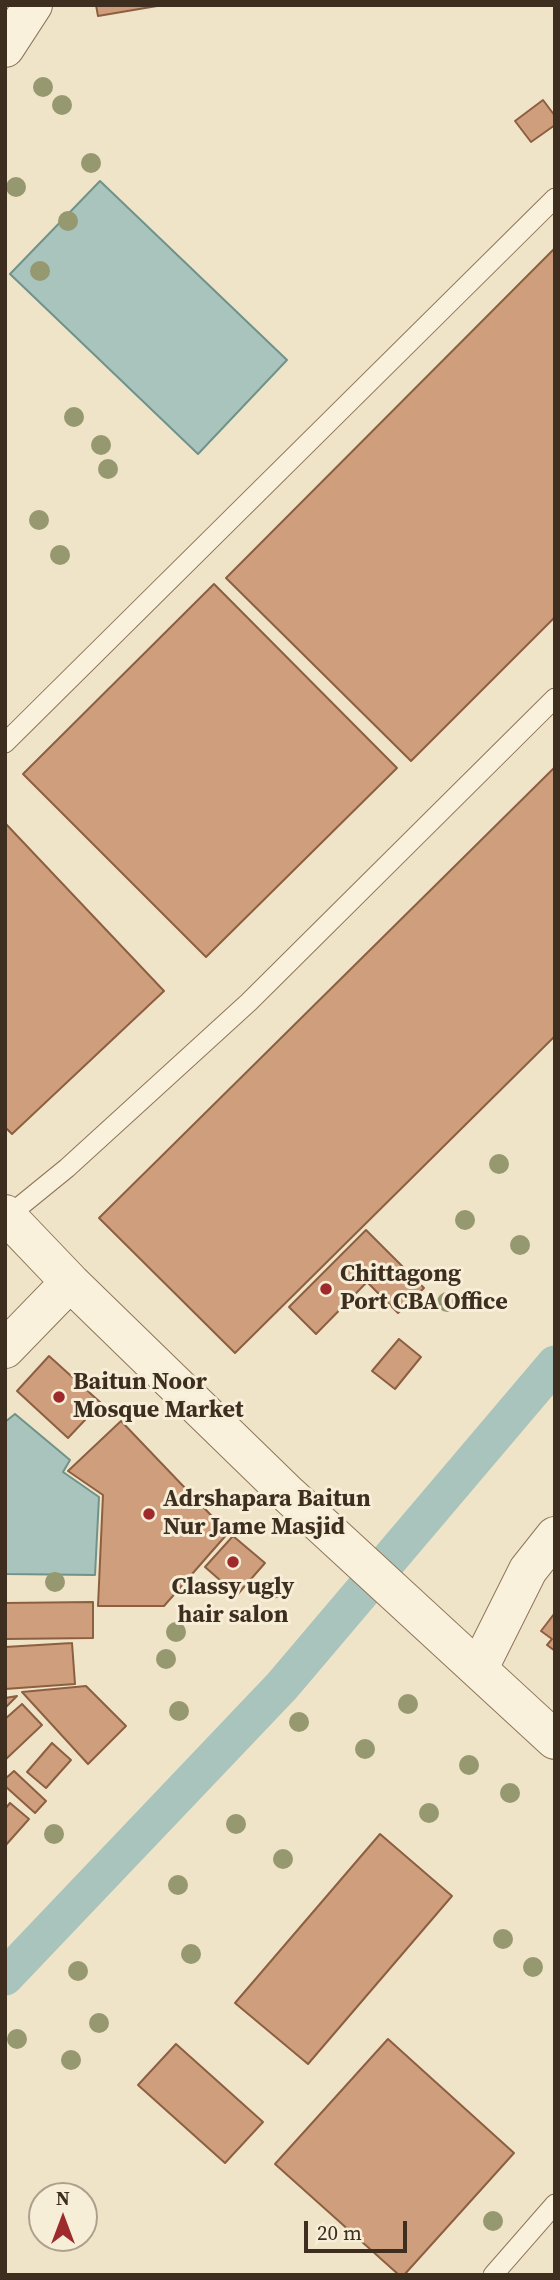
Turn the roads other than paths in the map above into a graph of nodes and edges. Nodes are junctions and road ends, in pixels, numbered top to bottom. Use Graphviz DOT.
graph roads {
  1 [pos="33,5"];
  2 [pos="5,48"];
  3 [pos="555,198"];
  4 [pos="555,698"];
  5 [pos="5,743"];
  6 [pos="7,1215"];
  7 [pos="70,1282"];
  8 [pos="5,1349"];
  9 [pos="555,1536"];
  10 [pos="472,1662"];
  11 [pos="555,1740"];
  12 [pos="555,2204"];
  13 [pos="493,2275"];
  1 -- 2 [label="street"];
  3 -- 5 [label="lane"];
  4 -- 6 [label="lane"];
  6 -- 7 [label="street"];
  7 -- 8 [label="street"];
  7 -- 10 [label="street"];
  9 -- 10 [label="street"];
  10 -- 11 [label="street"];
  12 -- 13 [label="lane"];
}
